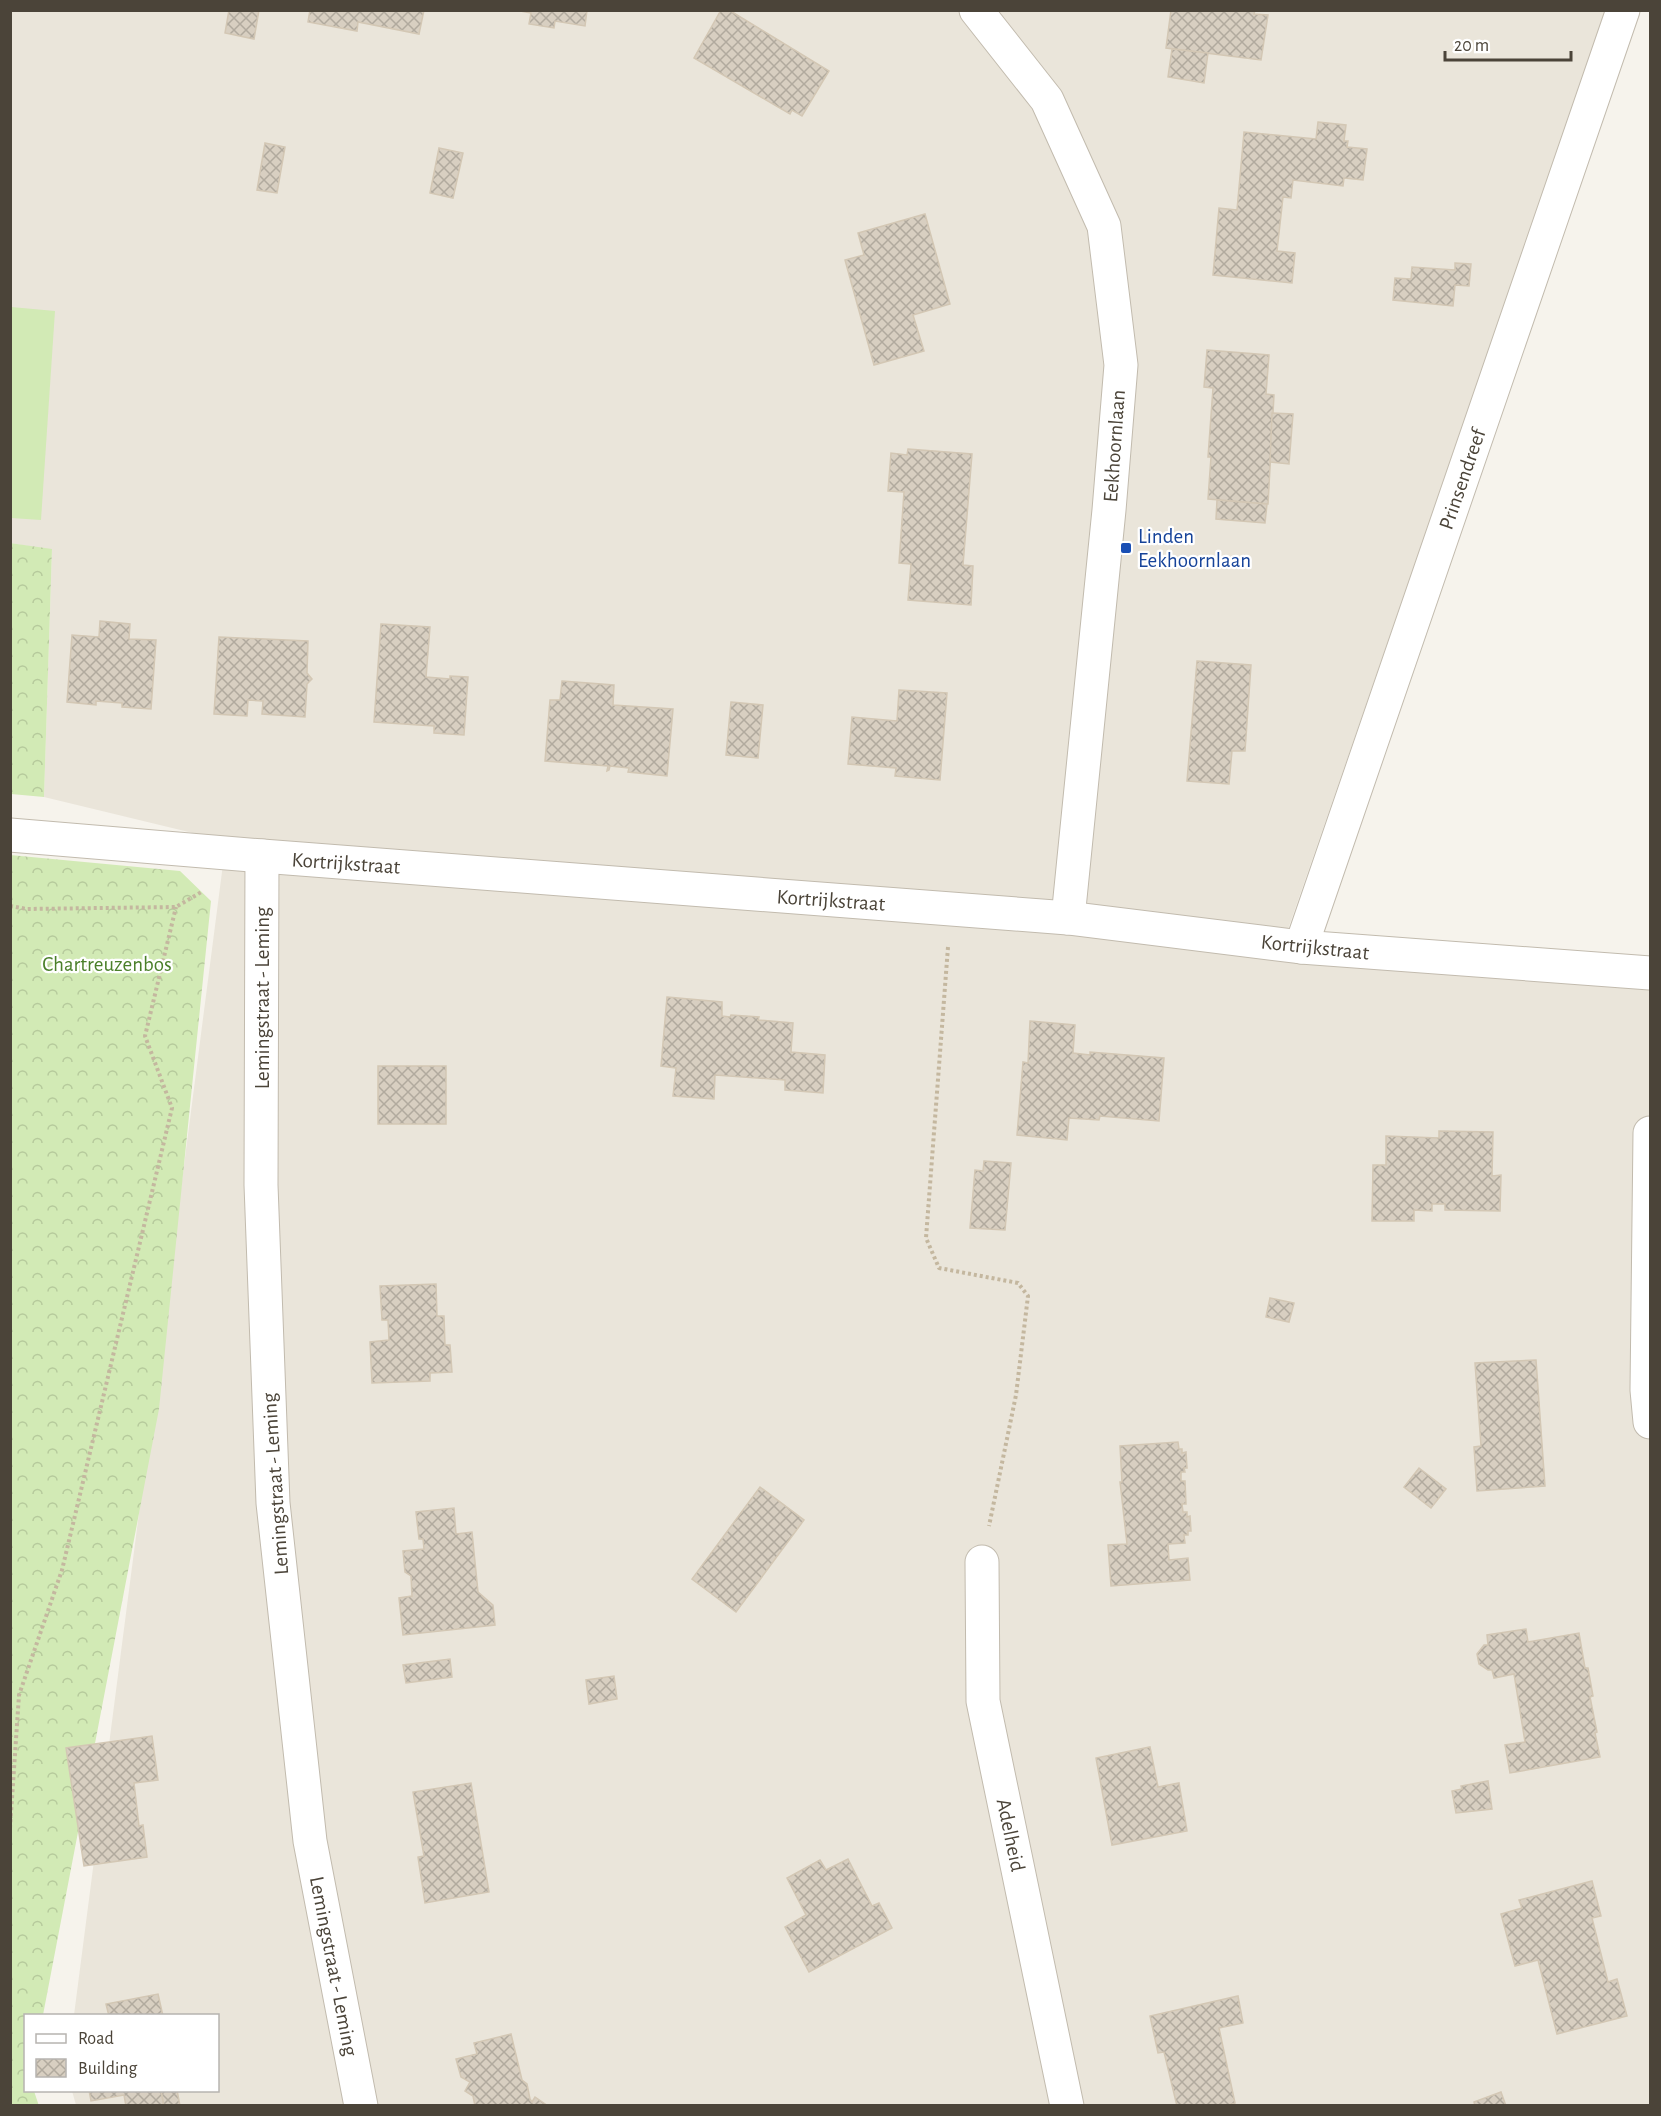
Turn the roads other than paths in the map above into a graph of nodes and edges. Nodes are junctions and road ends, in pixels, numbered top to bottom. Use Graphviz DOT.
graph roads {
  1 [pos="976,10"];
  2 [pos="1623,10"];
  3 [pos="10,835"];
  4 [pos="262,856"];
  5 [pos="1068,918"];
  6 [pos="1301,947"];
  7 [pos="1650,973"];
  8 [pos="1650,1133"];
  9 [pos="1650,1422"];
  10 [pos="982,1562"];
  11 [pos="361,2106"];
  12 [pos="1067,2106"];
  1 -- 5 [label="street, Eekhoornlaan"];
  2 -- 6 [label="street, Prinsendreef"];
  3 -- 4 [label="street, Kortrijkstraat"];
  4 -- 5 [label="street, Kortrijkstraat"];
  4 -- 11 [label="street, Lemingstraat - Leming"];
  5 -- 6 [label="street, Kortrijkstraat"];
  6 -- 7 [label="street, Kortrijkstraat"];
  8 -- 9 [label="street"];
  10 -- 12 [label="street, Adelheid"];
}
